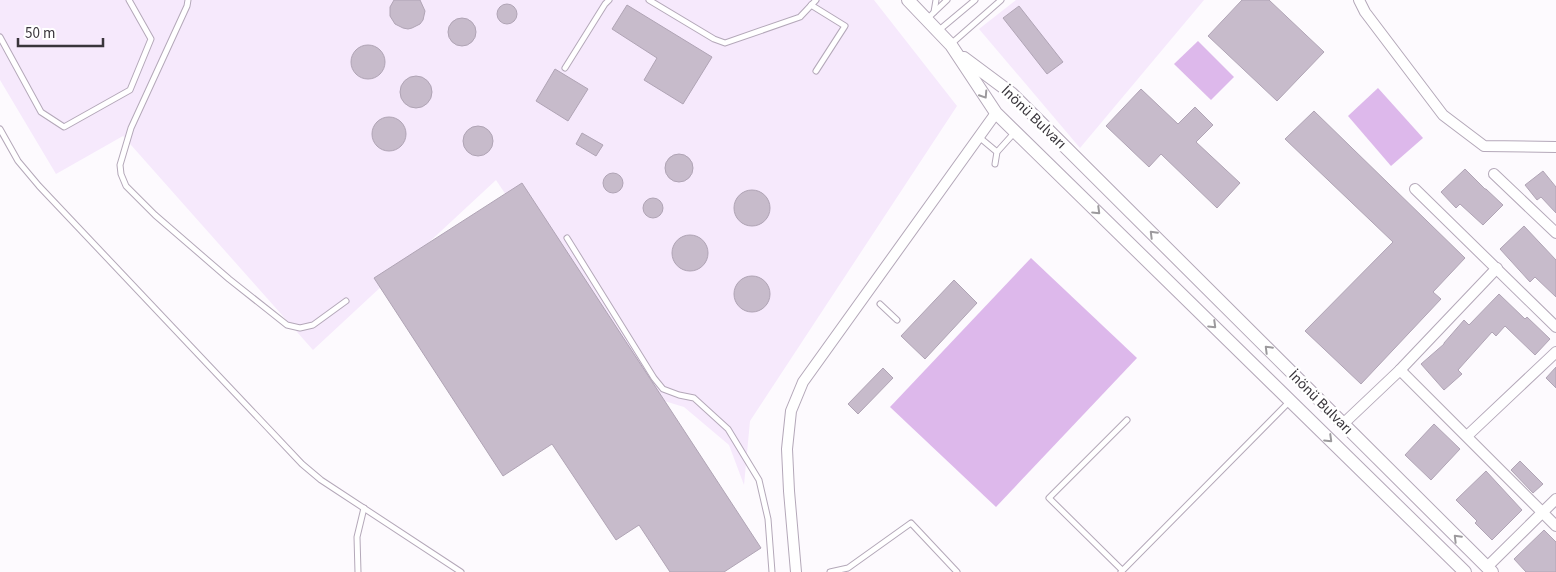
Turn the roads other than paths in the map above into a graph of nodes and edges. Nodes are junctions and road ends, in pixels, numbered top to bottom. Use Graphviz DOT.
graph roads {
  1 [pos="129,0"];
  2 [pos="188,0"];
  3 [pos="610,0"];
  4 [pos="649,0"];
  5 [pos="816,0"];
  6 [pos="908,0"];
  7 [pos="936,0"];
  8 [pos="947,0"];
  9 [pos="976,0"];
  10 [pos="1001,0"];
  11 [pos="1359,0"];
  12 [pos="811,5"];
  13 [pos="931,16"];
  14 [pos="938,31"];
  15 [pos="0,37"];
  16 [pos="954,49"];
  17 [pos="565,68"];
  18 [pos="816,71"];
  19 [pos="996,113"];
  20 [pos="0,129"];
  21 [pos="1015,131"];
  22 [pos="978,138"];
  23 [pos="1556,148"];
  24 [pos="997,152"];
  25 [pos="995,164"];
  26 [pos="1494,174"];
  27 [pos="1415,189"];
  28 [pos="1556,234"];
  29 [pos="567,238"];
  30 [pos="1498,268"];
  31 [pos="346,302"];
  32 [pos="880,304"];
  33 [pos="897,320"];
  34 [pos="1556,326"];
  35 [pos="1556,352"];
  36 [pos="1400,370"];
  37 [pos="1290,400"];
  38 [pos="1127,420"];
  39 [pos="1342,424"];
  40 [pos="1467,436"];
  41 [pos="1556,500"];
  42 [pos="364,508"];
  43 [pos="1543,513"];
  44 [pos="1556,526"];
  45 [pos="849,570"];
  46 [pos="1489,570"];
  47 [pos="1122,571"];
  48 [pos="358,572"];
  49 [pos="461,572"];
  50 [pos="772,572"];
  51 [pos="796,572"];
  52 [pos="830,572"];
  53 [pos="957,572"];
  54 [pos="1465,572"];
  1 -- 15 [label="lane"];
  2 -- 31 [label="lane"];
  3 -- 17 [label="lane"];
  4 -- 12 [label="lane"];
  5 -- 12 [label="lane"];
  6 -- 13 [label="street"];
  7 -- 13 [label="lane"];
  8 -- 13 [label="lane"];
  9 -- 14 [label="lane"];
  10 -- 16 [label="lane"];
  11 -- 23 [label="street"];
  12 -- 18 [label="lane"];
  13 -- 14 [label="street"];
  14 -- 16 [label="street"];
  16 -- 19 [label="street, İnönü Bulvarı, one-way"];
  39 -- 16 [label="street, İnönü Bulvarı, one-way"];
  19 -- 21 [label="street, İnönü Bulvarı"];
  19 -- 22 [label="street"];
  20 -- 42 [label="lane"];
  21 -- 24 [label="lane"];
  21 -- 37 [label="street, İnönü Bulvarı, one-way"];
  22 -- 24 [label="lane"];
  22 -- 51 [label="street"];
  24 -- 25 [label="lane"];
  26 -- 28 [label="street"];
  27 -- 30 [label="street"];
  29 -- 50 [label="lane"];
  30 -- 34 [label="street"];
  30 -- 36 [label="street"];
  32 -- 33 [label="lane"];
  35 -- 40 [label="street"];
  36 -- 39 [label="street"];
  36 -- 40 [label="street"];
  37 -- 47 [label="lane"];
  37 -- 54 [label="street, İnönü Bulvarı, one-way"];
  38 -- 47 [label="lane"];
  46 -- 39 [label="street, İnönü Bulvarı, one-way"];
  40 -- 43 [label="street"];
  41 -- 43 [label="street"];
  42 -- 48 [label="lane"];
  42 -- 49 [label="lane"];
  43 -- 44 [label="street"];
  43 -- 46 [label="street"];
  45 -- 52 [label="lane"];
  45 -- 53 [label="lane"];
}
